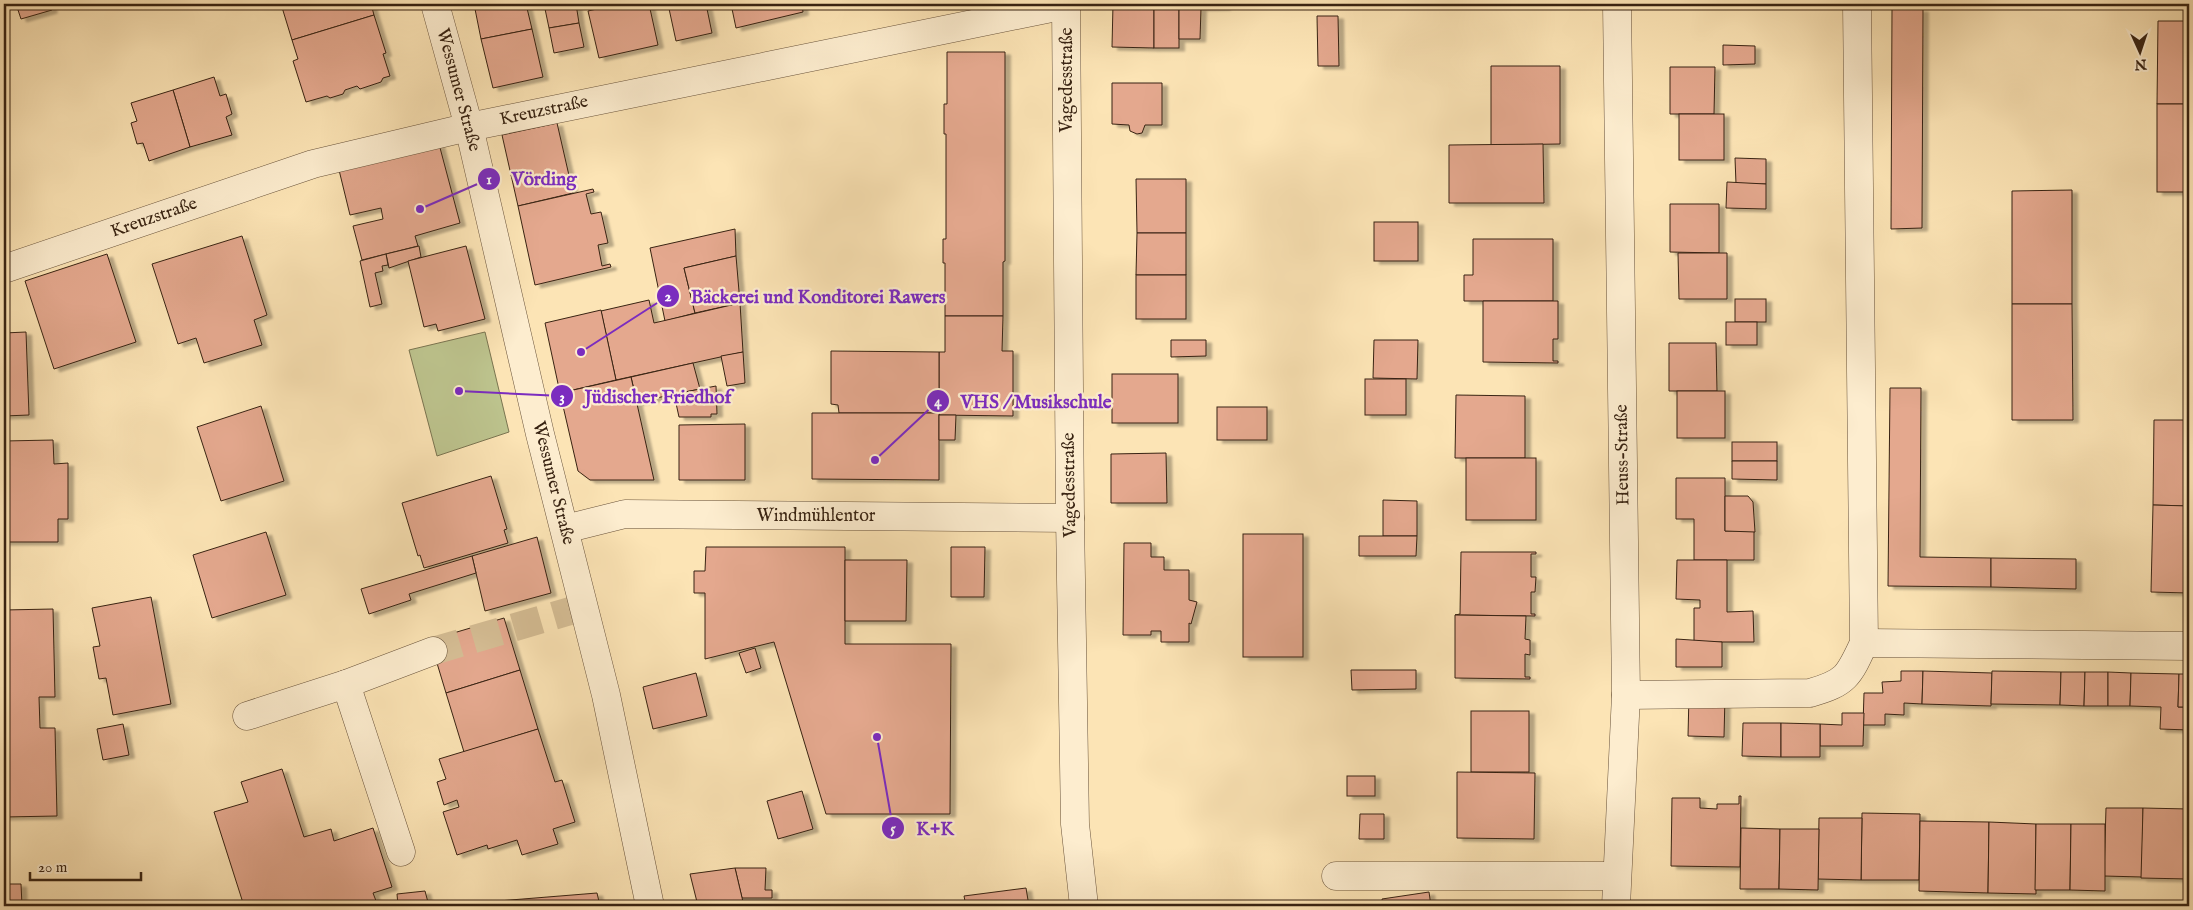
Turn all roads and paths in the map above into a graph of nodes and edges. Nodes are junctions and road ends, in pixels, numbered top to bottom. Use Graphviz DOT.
graph roads {
  1 [pos="435,4"];
  2 [pos="1066,4"];
  3 [pos="1617,4"];
  4 [pos="1857,4"];
  5 [pos="469,127"];
  6 [pos="4,269"];
  7 [pos="1070,518"];
  8 [pos="564,529"];
  9 [pos="1864,643"];
  10 [pos="2189,646"];
  11 [pos="433,651"];
  12 [pos="346,684"];
  13 [pos="1626,695"];
  14 [pos="247,716"];
  15 [pos="401,852"];
  16 [pos="1336,876"];
  17 [pos="1616,876"];
  18 [pos="650,906"];
  19 [pos="1084,906"];
  20 [pos="1616,906"];
  1 -- 5 [label="street, Wessumer Straße"];
  2 -- 5 [label="street, Kreuzstraße"];
  2 -- 7 [label="street, Vagedesstraße"];
  3 -- 13 [label="street, Heuss-Straße"];
  4 -- 9 [label="street"];
  5 -- 6 [label="street, Kreuzstraße"];
  5 -- 8 [label="street, Wessumer Straße"];
  7 -- 8 [label="street, Windmühlentor"];
  7 -- 19 [label="street, Vagedesstraße"];
  8 -- 18 [label="street, Wessumer Straße"];
  9 -- 10 [label="street"];
  9 -- 13 [label="street"];
  11 -- 12 [label="street"];
  12 -- 14 [label="street"];
  12 -- 15 [label="street"];
  13 -- 17 [label="street, Heuss-Straße"];
  16 -- 17 [label="street"];
  17 -- 20 [label="street, Heuss-Straße"];
}
